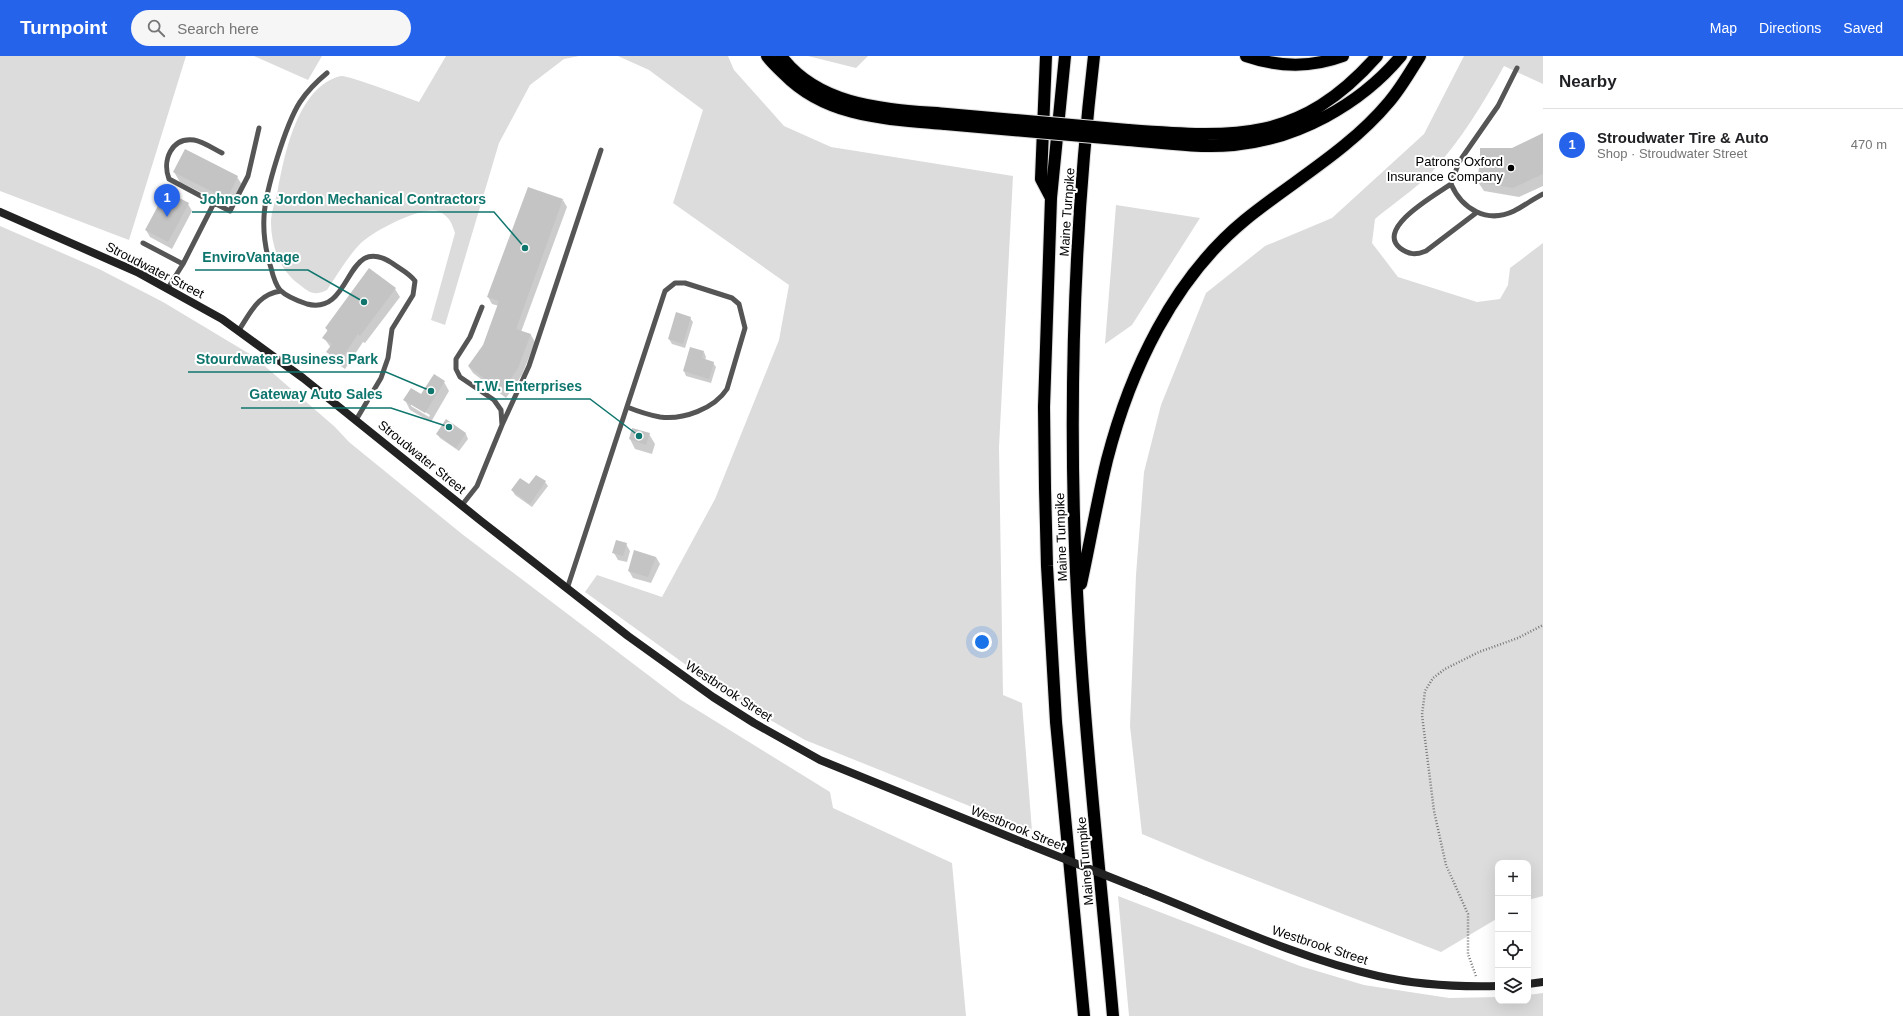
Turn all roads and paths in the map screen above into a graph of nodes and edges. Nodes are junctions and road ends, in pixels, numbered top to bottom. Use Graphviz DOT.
graph roads {
  1 [pos="767,56"];
  2 [pos="781,56"];
  3 [pos="1046,56"];
  4 [pos="1065,56"];
  5 [pos="1094,56"];
  6 [pos="1246,56"];
  7 [pos="1343,56"];
  8 [pos="1377,56"];
  9 [pos="1401,56"];
  10 [pos="1420,56"];
  11 [pos="1517,68"];
  12 [pos="327,73"];
  13 [pos="946,119"];
  14 [pos="259,128"];
  15 [pos="1128,135"];
  16 [pos="601,150"];
  17 [pos="222,153"];
  18 [pos="1451,184"];
  19 [pos="1543,194"];
  20 [pos="1051,198"];
  21 [pos="214,203"];
  22 [pos="0,212"];
  23 [pos="1476,213"];
  24 [pos="143,243"];
  25 [pos="183,264"];
  26 [pos="168,288"];
  27 [pos="281,291"];
  28 [pos="482,307"];
  29 [pos="239,330"];
  30 [pos="627,407"];
  31 [pos="356,420"];
  32 [pos="502,425"];
  33 [pos="462,505"];
  34 [pos="567,589"];
  35 [pos="1078,599"];
  36 [pos="1543,625"];
  37 [pos="628,636"];
  38 [pos="1543,982"];
  39 [pos="1531,984"];
  40 [pos="1480,986"];
  41 [pos="1495,986"];
  42 [pos="1084,1016"];
  43 [pos="1113,1016"];
  1 -- 13 [label="highway"];
  2 -- 13 [label="highway"];
  3 -- 20 [label="highway"];
  4 -- 20 [label="highway, Maine Turnpike"];
  5 -- 35 [label="highway, Maine Turnpike"];
  6 -- 7 [label="highway"];
  8 -- 15 [label="highway"];
  9 -- 15 [label="highway"];
  10 -- 35 [label="highway"];
  11 -- 18 [label="lane"];
  12 -- 27 [label="lane"];
  13 -- 15 [label="highway, bridge"];
  14 -- 21 [label="lane"];
  16 -- 32 [label="lane"];
  17 -- 21 [label="lane"];
  18 -- 23 [label="lane"];
  18 -- 23 [label="lane"];
  19 -- 23 [label="lane"];
  20 -- 42 [label="highway, Maine Turnpike"];
  21 -- 25 [label="lane"];
  22 -- 26 [label="main road, Stroudwater Street"];
  24 -- 25 [label="lane"];
  25 -- 26 [label="lane"];
  26 -- 29 [label="main road, Stroudwater Street"];
  27 -- 29 [label="lane"];
  27 -- 31 [label="lane"];
  28 -- 32 [label="lane"];
  29 -- 31 [label="main road, Stroudwater Street"];
  30 -- 30 [label="lane"];
  30 -- 34 [label="lane"];
  31 -- 33 [label="main road, Stroudwater Street"];
  32 -- 33 [label="lane"];
  33 -- 34 [label="main road, Stroudwater Street"];
  34 -- 37 [label="main road, Stroudwater Street"];
  35 -- 43 [label="highway, Maine Turnpike"];
  36 -- 40 [label="path"];
  37 -- 40 [label="main road, Westbrook Street, bridge"];
  38 -- 39 [label="main road"];
  40 -- 41 [label="main road, Westbrook Street"];
}
